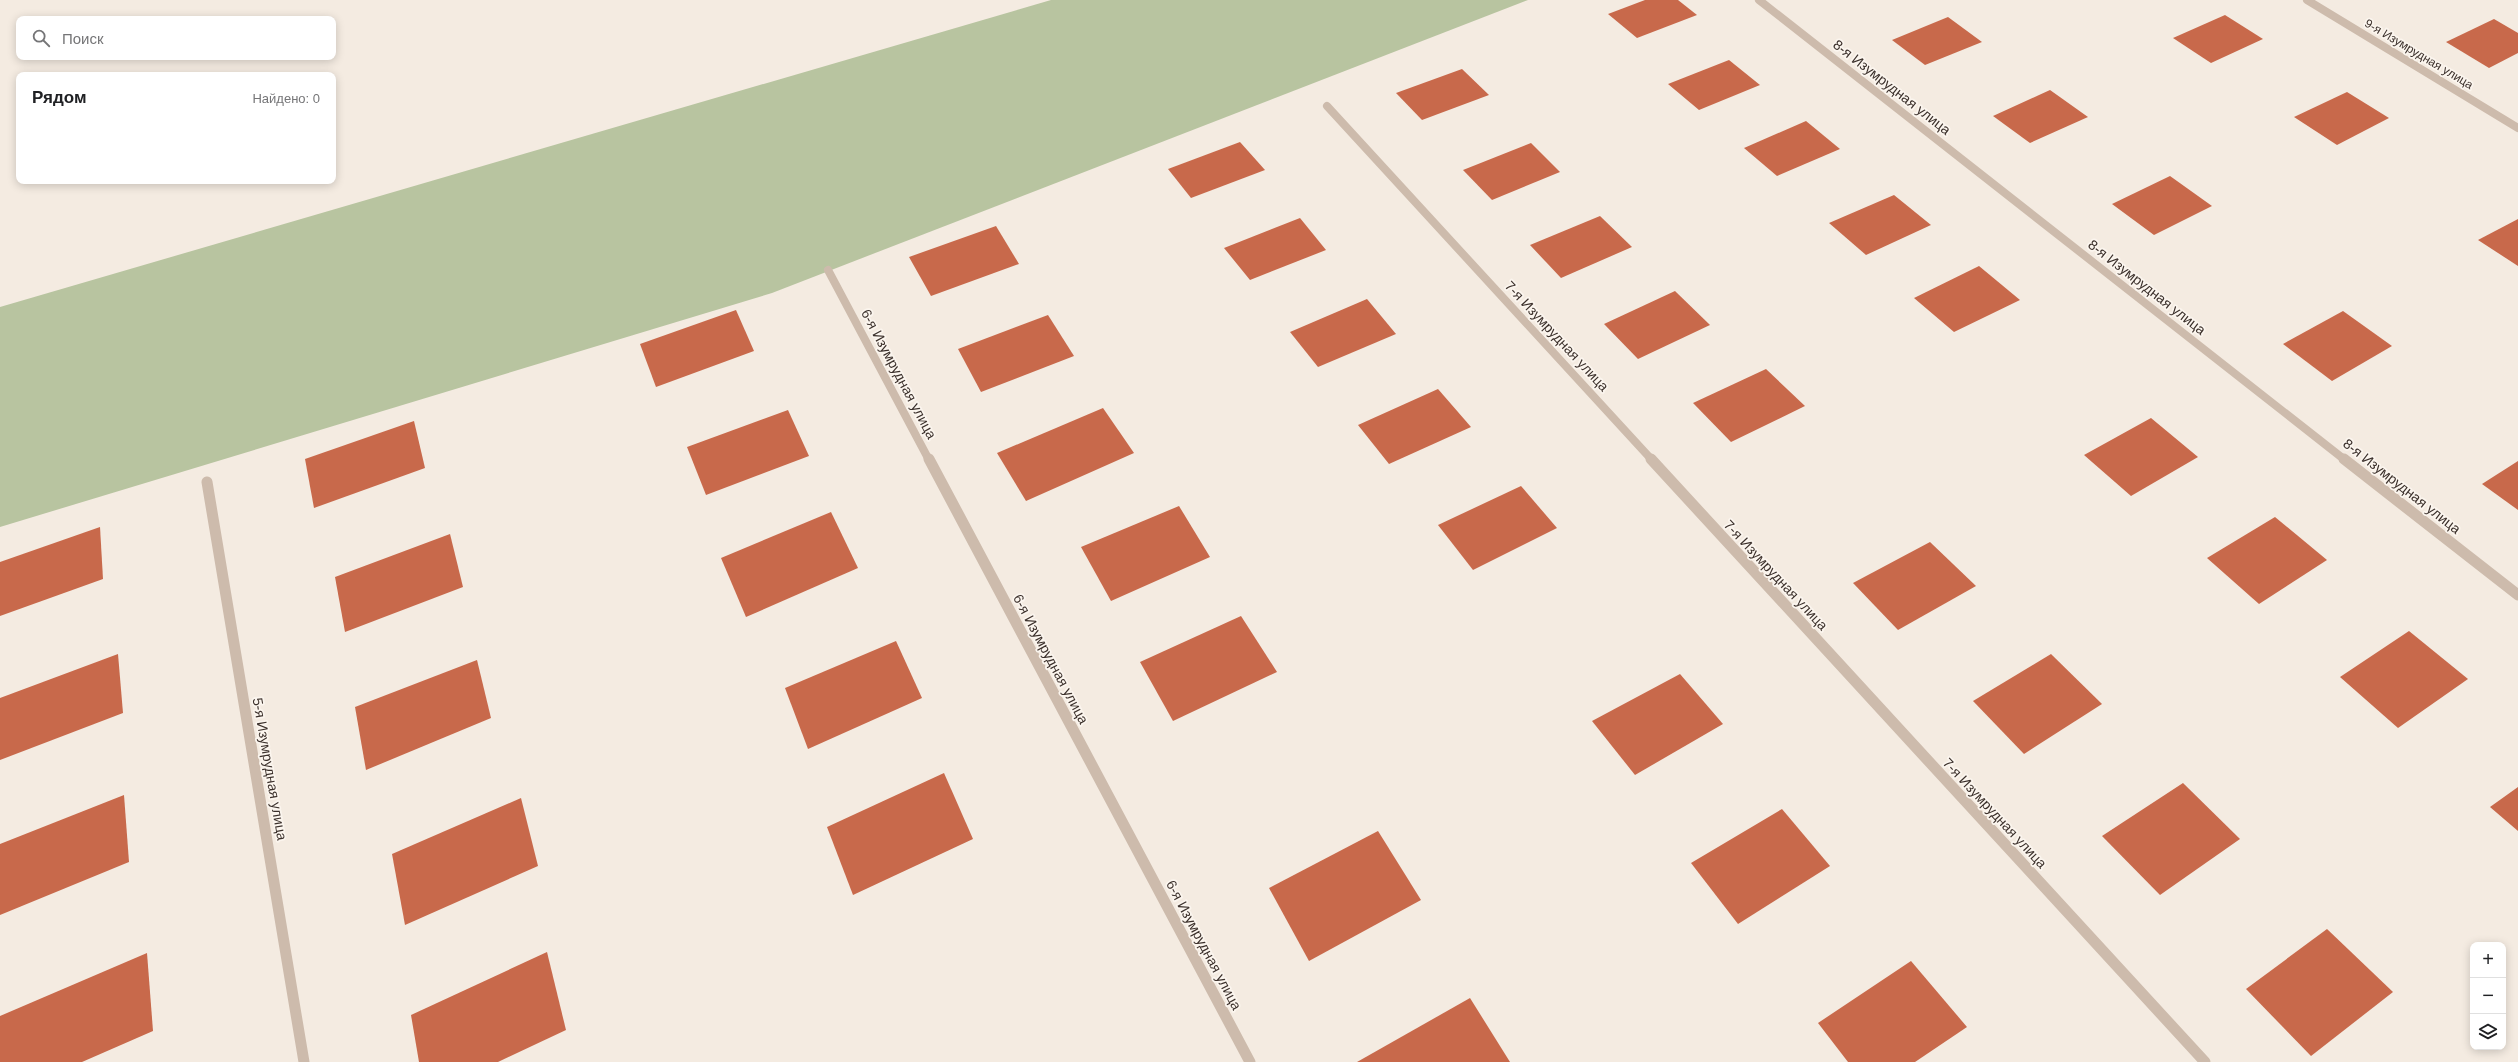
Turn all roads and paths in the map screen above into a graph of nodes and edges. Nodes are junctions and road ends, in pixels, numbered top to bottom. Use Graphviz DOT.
graph roads {
  1 [pos="1759,0"];
  2 [pos="2307,0"];
  3 [pos="1327,106"];
  4 [pos="2518,128"];
  5 [pos="828,270"];
  6 [pos="207,482"];
  7 [pos="2518,595"];
  8 [pos="304,1062"];
  9 [pos="1250,1062"];
  10 [pos="2205,1062"];
  1 -- 7 [label="street, 8-я Изумрудная улица"];
  2 -- 4 [label="street, 9-я Изумрудная улица"];
  3 -- 10 [label="street, 7-я Изумрудная улица"];
  5 -- 9 [label="street, 6-я Изумрудная улица"];
  6 -- 8 [label="street, 5-я Изумрудная улица"];
}
